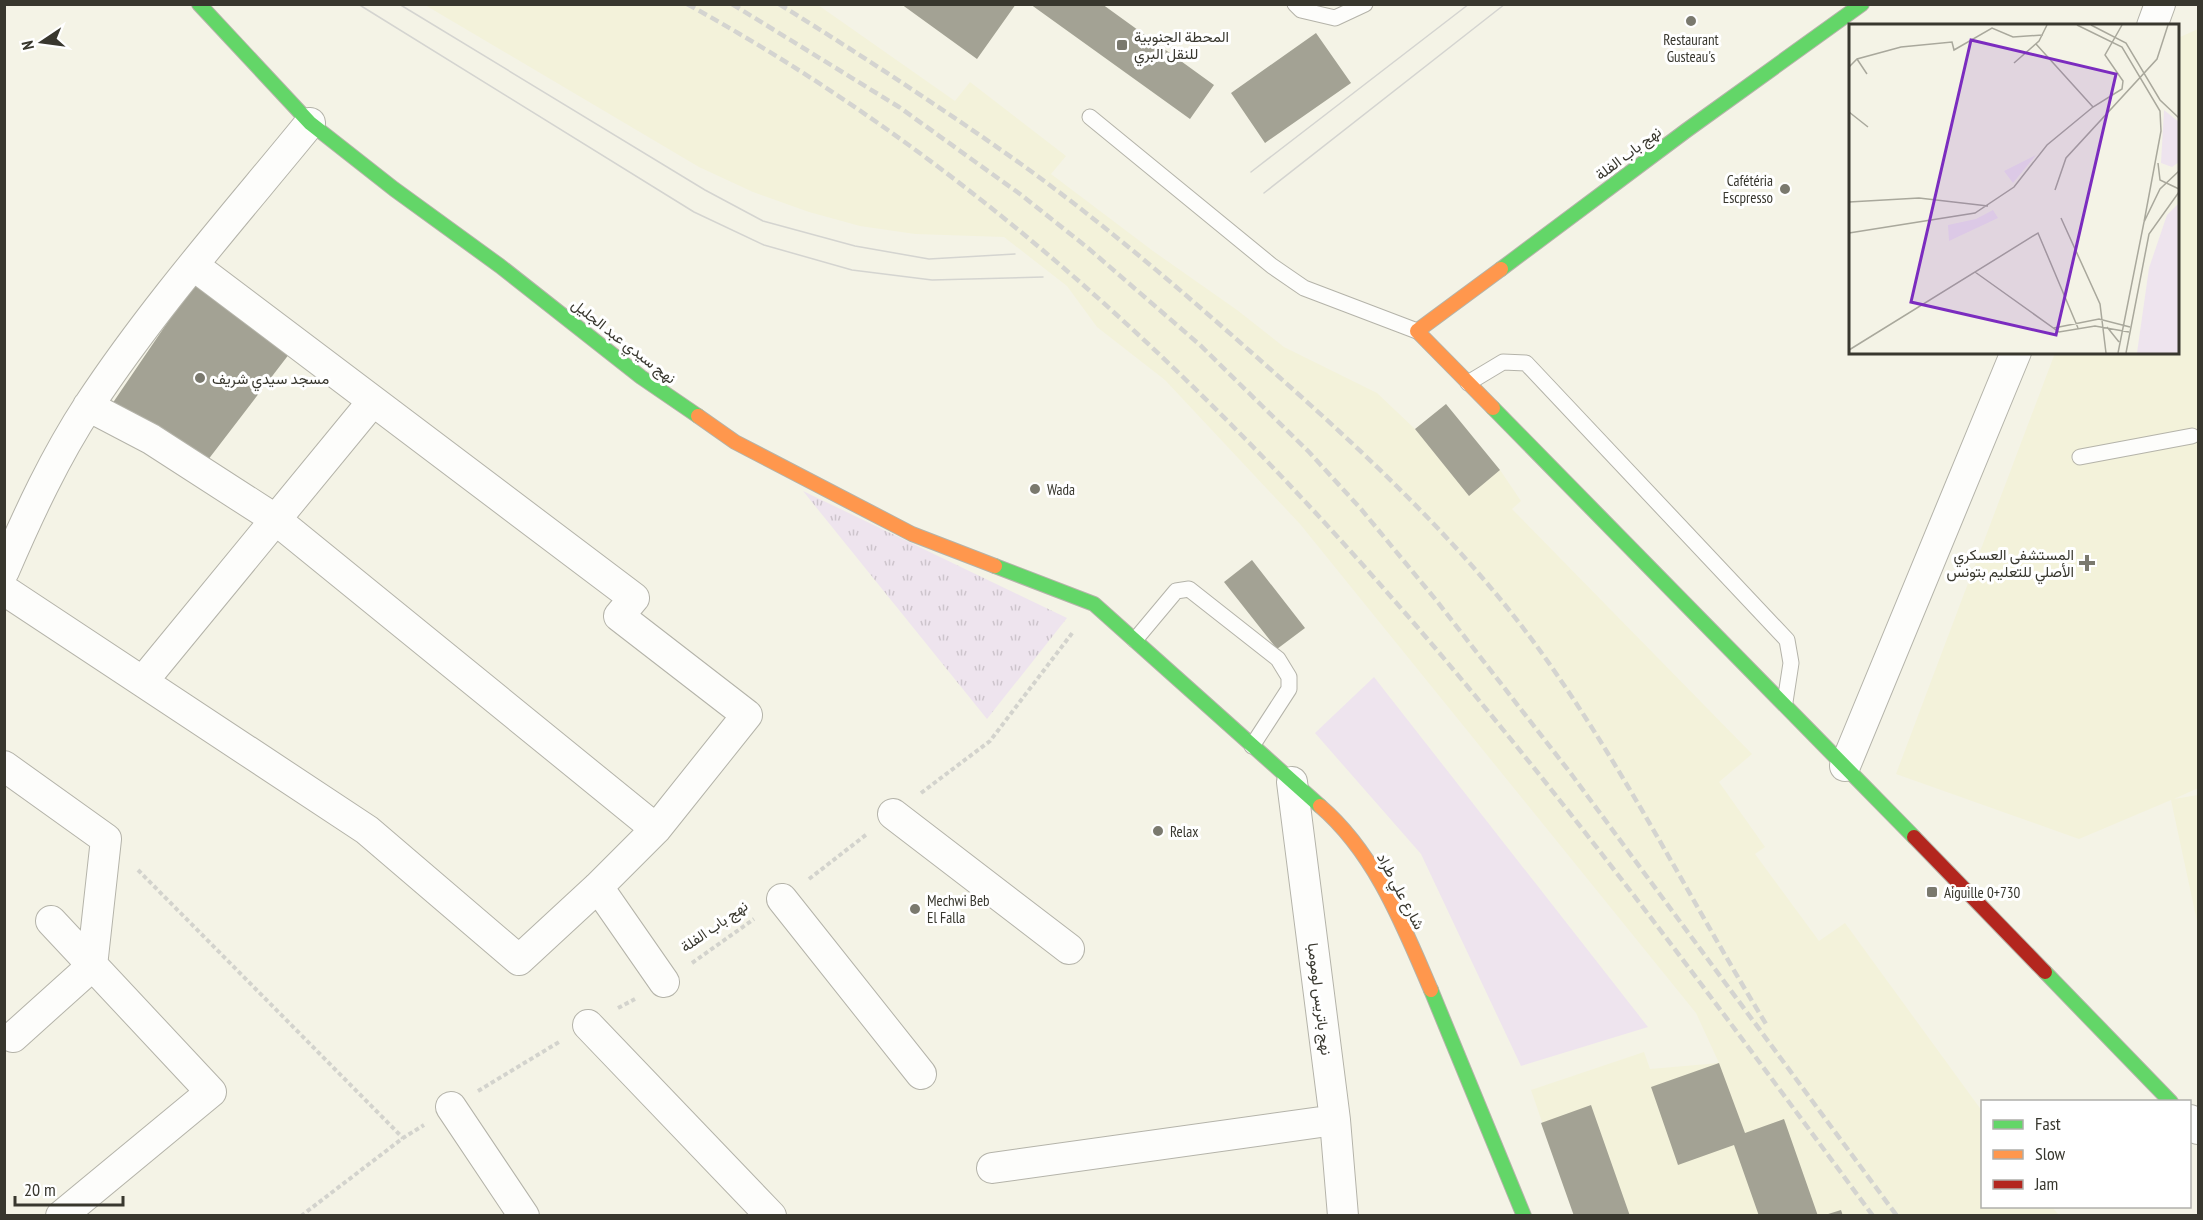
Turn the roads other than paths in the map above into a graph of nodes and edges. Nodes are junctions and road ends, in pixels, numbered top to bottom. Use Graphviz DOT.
graph roads {
  1 [pos="199,4"];
  2 [pos="1295,4"];
  3 [pos="1365,4"];
  4 [pos="1862,4"];
  5 [pos="2146,4"];
  6 [pos="2160,4"];
  7 [pos="2151,24"];
  8 [pos="2152,24"];
  9 [pos="1090,117"];
  10 [pos="310,123"];
  11 [pos="193,265"];
  12 [pos="1417,331"];
  13 [pos="2015,354"];
  14 [pos="1468,383"];
  15 [pos="373,401"];
  16 [pos="88,406"];
  17 [pos="2192,436"];
  18 [pos="2080,457"];
  19 [pos="275,519"];
  20 [pos="4,571"];
  21 [pos="4,590"];
  22 [pos="1094,603"];
  23 [pos="1135,640"];
  24 [pos="143,681"];
  25 [pos="1784,705"];
  26 [pos="1252,746"];
  27 [pos="4,766"];
  28 [pos="1845,766"];
  29 [pos="1292,782"];
  30 [pos="892,814"];
  31 [pos="656,829"];
  32 [pos="598,887"];
  33 [pos="782,899"];
  34 [pos="51,921"];
  35 [pos="1069,949"];
  36 [pos="92,966"];
  37 [pos="664,982"];
  38 [pos="588,1025"];
  39 [pos="13,1037"];
  40 [pos="921,1074"];
  41 [pos="2171,1100"];
  42 [pos="451,1107"];
  43 [pos="1335,1120"];
  44 [pos="992,1168"];
  45 [pos="61,1215"];
  46 [pos="524,1215"];
  47 [pos="771,1215"];
  48 [pos="1343,1215"];
  49 [pos="1524,1215"];
  1 -- 10 [label="street, نهج سيدي عبد الجليل"];
  2 -- 3 [label="lane"];
  4 -- 12 [label="street, نهج باب الفلة"];
  5 -- 7 [label="street"];
  6 -- 8 [label="street"];
  9 -- 12 [label="lane"];
  10 -- 11 [label="street"];
  10 -- 22 [label="street, نهج سيدي عبد الجليل"];
  11 -- 15 [label="street"];
  11 -- 16 [label="street"];
  12 -- 14 [label="street"];
  13 -- 28 [label="street"];
  14 -- 25 [label="street"];
  14 -- 25 [label="lane"];
  15 -- 19 [label="street"];
  15 -- 31 [label="street"];
  16 -- 19 [label="street"];
  16 -- 20 [label="street"];
  17 -- 18 [label="lane"];
  19 -- 24 [label="street"];
  19 -- 31 [label="street"];
  21 -- 24 [label="street"];
  22 -- 23 [label="street, شارع علي طراد"];
  23 -- 26 [label="street, شارع علي طراد"];
  23 -- 26 [label="lane"];
  24 -- 32 [label="street"];
  25 -- 28 [label="street"];
  26 -- 29 [label="street, شارع علي طراد"];
  27 -- 36 [label="street"];
  28 -- 41 [label="street"];
  29 -- 43 [label="street, نهج باتريس لومومبا"];
  29 -- 49 [label="street, شارع علي طراد"];
  30 -- 35 [label="street"];
  31 -- 32 [label="street"];
  32 -- 37 [label="street"];
  33 -- 40 [label="street"];
  34 -- 36 [label="street"];
  36 -- 39 [label="street"];
  36 -- 45 [label="street"];
  38 -- 47 [label="street"];
  42 -- 46 [label="street"];
  43 -- 44 [label="street"];
  43 -- 48 [label="street, نهج باتريس لومومبا"];
}
